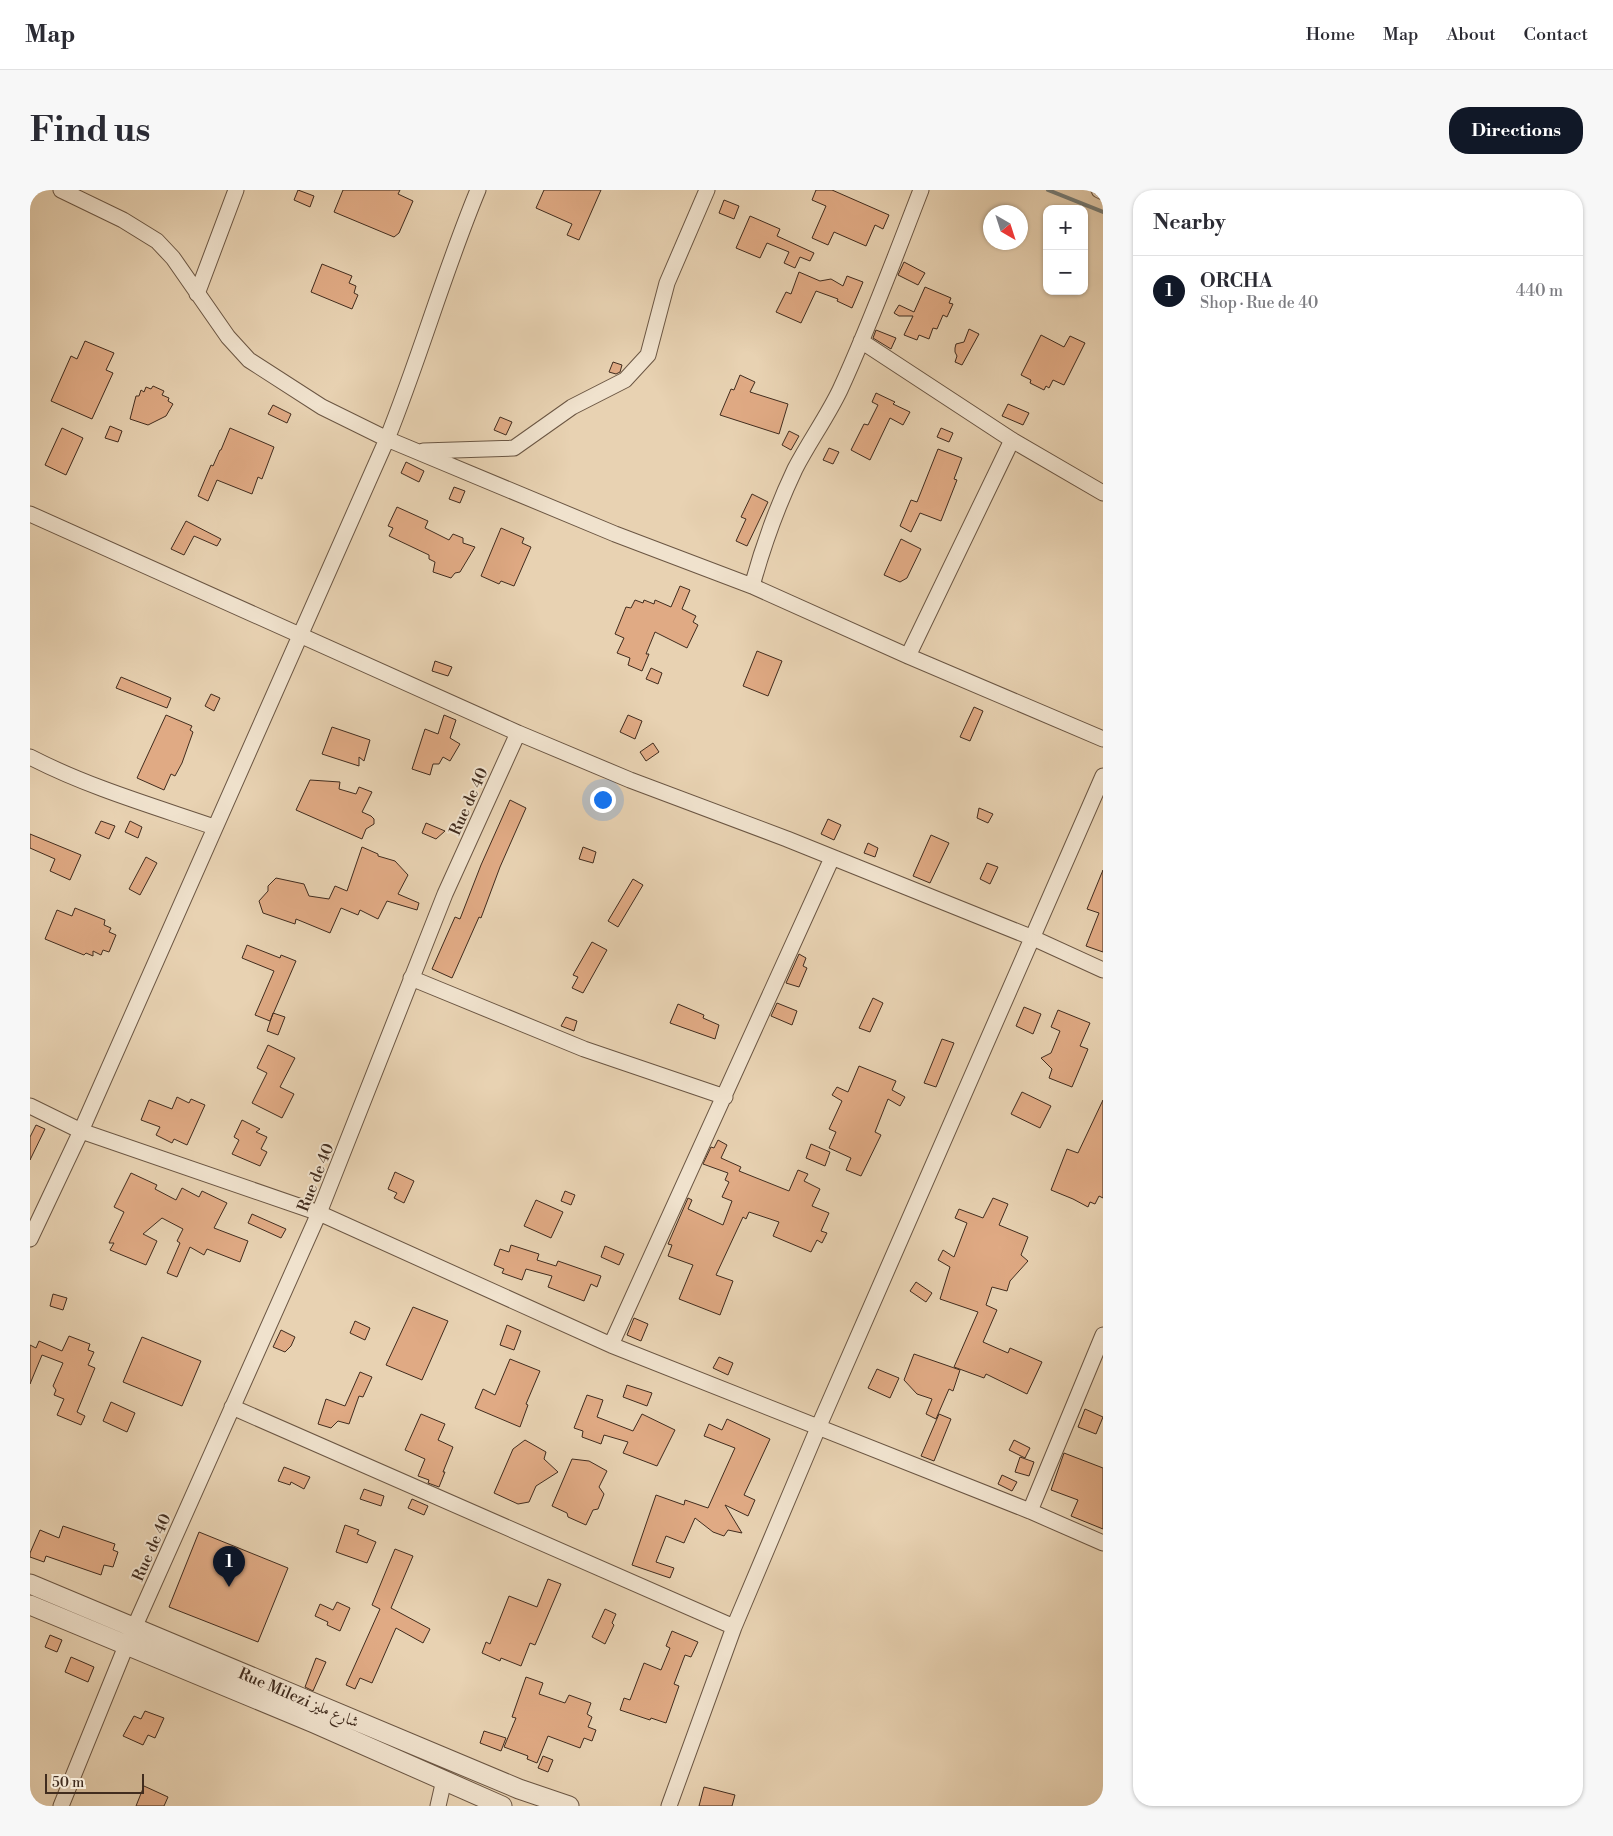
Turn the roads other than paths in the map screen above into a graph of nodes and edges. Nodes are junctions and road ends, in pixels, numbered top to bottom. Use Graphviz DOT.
graph roads {
  1 [pos="61,190"];
  2 [pos="236,190"];
  3 [pos="478,190"];
  4 [pos="706,190"];
  5 [pos="921,190"];
  6 [pos="1099,190"];
  7 [pos="1103,192"];
  8 [pos="197,294"];
  9 [pos="861,341"];
  10 [pos="387,439"];
  11 [pos="1012,440"];
  12 [pos="416,451"];
  13 [pos="1103,493"];
  14 [pos="30,514"];
  15 [pos="752,586"];
  16 [pos="299,635"];
  17 [pos="908,656"];
  18 [pos="518,734"];
  19 [pos="1103,739"];
  20 [pos="30,757"];
  21 [pos="1103,776"];
  22 [pos="214,827"];
  23 [pos="832,858"];
  24 [pos="1033,938"];
  25 [pos="1103,970"];
  26 [pos="411,978"];
  27 [pos="725,1097"];
  28 [pos="30,1106"];
  29 [pos="81,1131"];
  30 [pos="320,1213"];
  31 [pos="30,1239"];
  32 [pos="1103,1335"];
  33 [pos="610,1345"];
  34 [pos="232,1407"];
  35 [pos="818,1428"];
  36 [pos="1030,1511"];
  37 [pos="1103,1543"];
  38 [pos="30,1584"];
  39 [pos="30,1605"];
  40 [pos="734,1627"];
  41 [pos="130,1637"];
  42 [pos="444,1780"];
  43 [pos="61,1806"];
  44 [pos="438,1806"];
  45 [pos="502,1806"];
  46 [pos="569,1806"];
  47 [pos="669,1806"];
  1 -- 8 [label="street"];
  2 -- 8 [label="street"];
  3 -- 10 [label="street"];
  4 -- 12 [label="street"];
  5 -- 9 [label="street"];
  6 -- 7 [label="street"];
  8 -- 10 [label="street"];
  9 -- 11 [label="street"];
  9 -- 15 [label="street"];
  10 -- 12 [label="street"];
  10 -- 16 [label="street"];
  11 -- 13 [label="street"];
  11 -- 17 [label="street"];
  12 -- 15 [label="street"];
  14 -- 16 [label="street"];
  15 -- 17 [label="street"];
  16 -- 18 [label="street"];
  16 -- 22 [label="street"];
  17 -- 19 [label="street"];
  18 -- 23 [label="street"];
  18 -- 26 [label="street, Rue de 40"];
  20 -- 22 [label="street"];
  21 -- 24 [label="street"];
  22 -- 29 [label="street"];
  23 -- 24 [label="street"];
  23 -- 27 [label="street"];
  24 -- 25 [label="street"];
  24 -- 35 [label="street"];
  26 -- 27 [label="street"];
  26 -- 30 [label="street, Rue de 40"];
  27 -- 33 [label="street"];
  28 -- 29 [label="street"];
  29 -- 30 [label="street"];
  29 -- 31 [label="street"];
  30 -- 33 [label="street"];
  30 -- 34 [label="street, Rue de 40"];
  32 -- 36 [label="street"];
  33 -- 35 [label="street"];
  34 -- 40 [label="street"];
  34 -- 41 [label="street, Rue de 40"];
  35 -- 36 [label="street"];
  35 -- 40 [label="street"];
  36 -- 37 [label="street"];
  38 -- 41 [label="street, Rue Milezi شارع مليز"];
  39 -- 41 [label="street, Rue Milezi شارع مليز"];
  40 -- 47 [label="street"];
  41 -- 42 [label="street, Rue Milezi شارع مليز"];
  41 -- 43 [label="street, Rue de 40"];
  41 -- 46 [label="street, Rue Milezi شارع مليز"];
  42 -- 44 [label="street"];
  42 -- 45 [label="street, Rue Milezi شارع مليز"];
}
